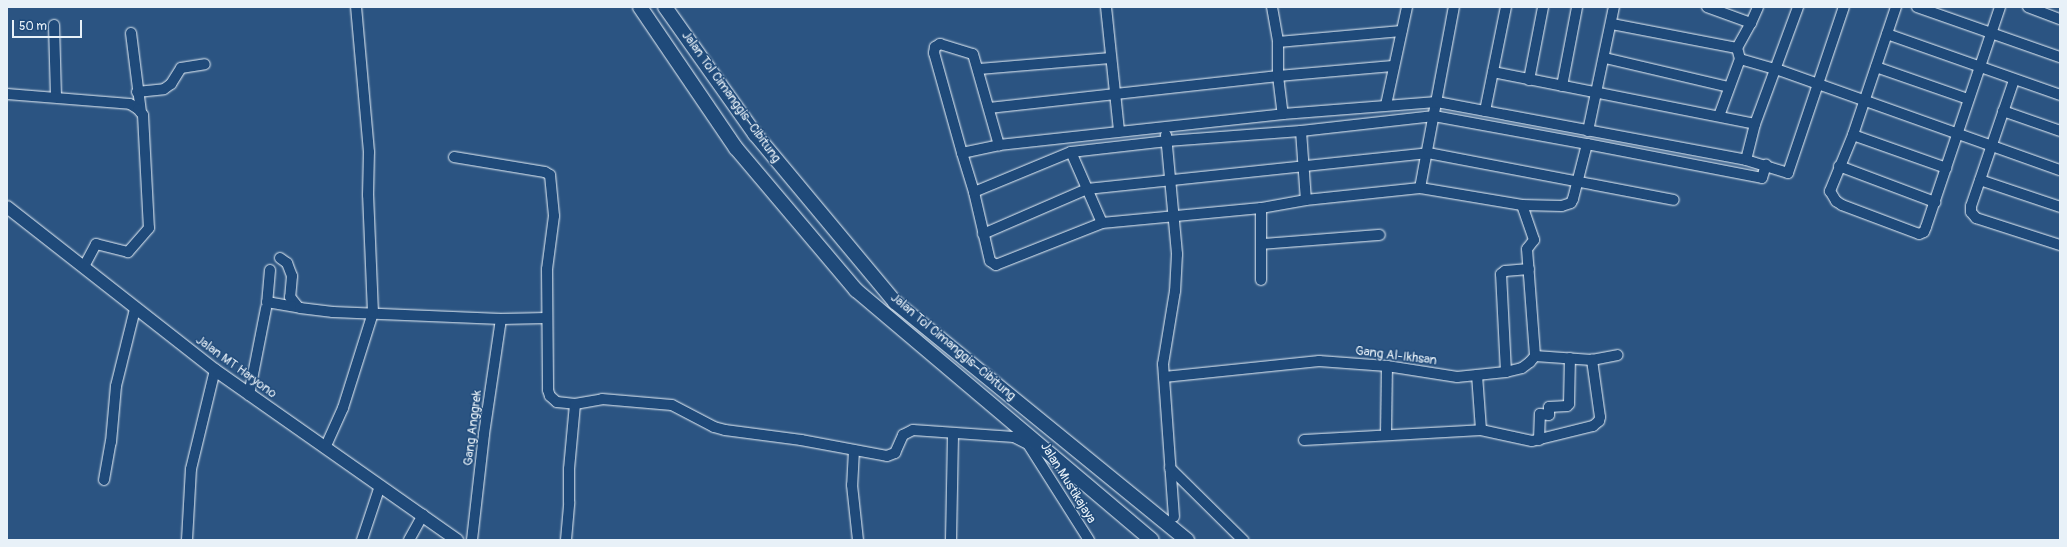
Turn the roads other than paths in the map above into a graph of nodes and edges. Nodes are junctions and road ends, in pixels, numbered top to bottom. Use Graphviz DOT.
graph roads {
  1 [pos="356,7"];
  2 [pos="640,7"];
  3 [pos="665,7"];
  4 [pos="1106,7"];
  5 [pos="1272,7"];
  6 [pos="1407,7"];
  7 [pos="1454,7"];
  8 [pos="1506,7"];
  9 [pos="1543,7"];
  10 [pos="1577,7"];
  11 [pos="1614,7"];
  12 [pos="1707,7"];
  13 [pos="1758,7"];
  14 [pos="1798,7"];
  15 [pos="1844,7"];
  16 [pos="1896,7"];
  17 [pos="1917,7"];
  18 [pos="2000,7"];
  19 [pos="2028,7"];
  20 [pos="2060,19"];
  21 [pos="1751,23"];
  22 [pos="1612,24"];
  23 [pos="54,25"];
  24 [pos="1402,32"];
  25 [pos="131,33"];
  26 [pos="1887,34"];
  27 [pos="1992,34"];
  28 [pos="1278,42"];
  29 [pos="1737,48"];
  30 [pos="2060,57"];
  31 [pos="1111,58"];
  32 [pos="1605,58"];
  33 [pos="1740,59"];
  34 [pos="205,64"];
  35 [pos="1393,66"];
  36 [pos="1876,67"];
  37 [pos="1980,67"];
  38 [pos="979,69"];
  39 [pos="1776,69"];
  40 [pos="1493,72"];
  41 [pos="1278,76"];
  42 [pos="1529,80"];
  43 [pos="2014,80"];
  44 [pos="1817,85"];
  45 [pos="1562,86"];
  46 [pos="1729,87"];
  47 [pos="137,92"];
  48 [pos="1116,93"];
  49 [pos="1596,93"];
  50 [pos="7,94"];
  51 [pos="2060,95"];
  52 [pos="56,97"];
  53 [pos="1968,99"];
  54 [pos="1864,101"];
  55 [pos="1437,102"];
  56 [pos="1386,105"];
  57 [pos="989,108"];
  58 [pos="1485,111"];
  59 [pos="2003,111"];
  60 [pos="141,112"];
  61 [pos="1283,114"];
  62 [pos="1434,116"];
  63 [pos="1719,116"];
  64 [pos="1755,124"];
  65 [pos="1166,127"];
  66 [pos="1119,131"];
  67 [pos="1301,131"];
  68 [pos="1588,131"];
  69 [pos="2060,131"];
  70 [pos="1958,133"];
  71 [pos="1853,135"];
  72 [pos="1167,141"];
  73 [pos="1587,144"];
  74 [pos="999,145"];
  75 [pos="1992,145"];
  76 [pos="1071,152"];
  77 [pos="962,153"];
  78 [pos="1428,153"];
  79 [pos="454,157"];
  80 [pos="1746,160"];
  81 [pos="1766,165"];
  82 [pos="1839,166"];
  83 [pos="1304,167"];
  84 [pos="1946,168"];
  85 [pos="2060,170"];
  86 [pos="1170,179"];
  87 [pos="1980,180"];
  88 [pos="1578,182"];
  89 [pos="1420,188"];
  90 [pos="1087,189"];
  91 [pos="974,192"];
  92 [pos="1306,200"];
  93 [pos="1674,200"];
  94 [pos="1935,202"];
  95 [pos="1522,205"];
  96 [pos="7,207"];
  97 [pos="2060,207"];
  98 [pos="1261,208"];
  99 [pos="1174,215"];
  100 [pos="1102,223"];
  101 [pos="983,234"];
  102 [pos="1380,235"];
  103 [pos="1262,244"];
  104 [pos="2060,246"];
  105 [pos="280,258"];
  106 [pos="84,267"];
  107 [pos="1529,269"];
  108 [pos="270,270"];
  109 [pos="1261,280"];
  110 [pos="298,307"];
  111 [pos="266,308"];
  112 [pos="135,309"];
  113 [pos="373,313"];
  114 [pos="501,318"];
  115 [pos="546,318"];
  116 [pos="1618,355"];
  117 [pos="1535,356"];
  118 [pos="1570,358"];
  119 [pos="1592,360"];
  120 [pos="1387,366"];
  121 [pos="215,370"];
  122 [pos="1506,372"];
  123 [pos="1477,375"];
  124 [pos="1164,377"];
  125 [pos="249,395"];
  126 [pos="575,404"];
  127 [pos="1481,430"];
  128 [pos="953,432"];
  129 [pos="1386,435"];
  130 [pos="1304,440"];
  131 [pos="1539,440"];
  132 [pos="325,448"];
  133 [pos="854,450"];
  134 [pos="1170,468"];
  135 [pos="104,480"];
  136 [pos="380,486"];
  137 [pos="423,515"];
  138 [pos="1174,517"];
  139 [pos="187,540"];
  140 [pos="362,540"];
  141 [pos="409,540"];
  142 [pos="456,540"];
  143 [pos="472,540"];
  144 [pos="566,540"];
  145 [pos="858,540"];
  146 [pos="951,540"];
  147 [pos="1089,540"];
  148 [pos="1152,540"];
  149 [pos="1187,540"];
  150 [pos="1243,540"];
  1 -- 113 [label="street"];
  2 -- 148 [label="highway, Jalan Tol Cimanggis–Cibitung"];
  3 -- 149 [label="highway, Jalan Tol Cimanggis–Cibitung"];
  4 -- 31 [label="street"];
  5 -- 28 [label="street"];
  6 -- 24 [label="street"];
  7 -- 55 [label="street"];
  8 -- 40 [label="street"];
  9 -- 42 [label="street"];
  10 -- 45 [label="street"];
  11 -- 22 [label="street"];
  12 -- 21 [label="street"];
  13 -- 21 [label="street"];
  14 -- 39 [label="street"];
  15 -- 44 [label="street"];
  16 -- 26 [label="street"];
  17 -- 27 [label="street"];
  18 -- 27 [label="street"];
  19 -- 20 [label="street"];
  21 -- 29 [label="street"];
  22 -- 29 [label="street"];
  22 -- 32 [label="street"];
  23 -- 52 [label="street"];
  24 -- 28 [label="street"];
  24 -- 35 [label="street"];
  25 -- 47 [label="street"];
  26 -- 36 [label="street"];
  26 -- 37 [label="street"];
  27 -- 30 [label="street"];
  27 -- 37 [label="street"];
  28 -- 41 [label="street"];
  29 -- 33 [label="street"];
  31 -- 38 [label="street"];
  31 -- 48 [label="street"];
  32 -- 46 [label="street"];
  32 -- 49 [label="street"];
  33 -- 39 [label="street"];
  33 -- 46 [label="street"];
  34 -- 47 [label="street"];
  35 -- 41 [label="street"];
  35 -- 56 [label="street"];
  36 -- 53 [label="street"];
  36 -- 54 [label="street"];
  37 -- 43 [label="street"];
  37 -- 53 [label="street"];
  38 -- 57 [label="street"];
  38 -- 77 [label="street"];
  39 -- 44 [label="street"];
  39 -- 64 [label="street"];
  40 -- 42 [label="street"];
  40 -- 58 [label="street"];
  41 -- 48 [label="street"];
  41 -- 61 [label="street"];
  42 -- 45 [label="street"];
  43 -- 51 [label="street"];
  43 -- 59 [label="street"];
  44 -- 54 [label="street"];
  44 -- 81 [label="street"];
  45 -- 49 [label="street"];
  46 -- 63 [label="street"];
  47 -- 60 [label="street"];
  48 -- 57 [label="street"];
  48 -- 66 [label="street"];
  49 -- 63 [label="street"];
  49 -- 68 [label="street"];
  50 -- 52 [label="street"];
  52 -- 60 [label="street"];
  53 -- 70 [label="street"];
  54 -- 70 [label="street"];
  54 -- 71 [label="street"];
  55 -- 56 [label="street"];
  55 -- 58 [label="street"];
  55 -- 62 [label="street"];
  56 -- 61 [label="street"];
  57 -- 74 [label="street"];
  58 -- 68 [label="street"];
  59 -- 69 [label="street"];
  59 -- 75 [label="street"];
  60 -- 106 [label="street"];
  61 -- 65 [label="street"];
  62 -- 67 [label="street"];
  62 -- 73 [label="street"];
  62 -- 78 [label="street"];
  63 -- 64 [label="street"];
  64 -- 80 [label="street"];
  65 -- 66 [label="street"];
  65 -- 72 [label="street"];
  66 -- 74 [label="street"];
  67 -- 72 [label="street"];
  67 -- 83 [label="street"];
  68 -- 80 [label="street"];
  70 -- 75 [label="street"];
  70 -- 84 [label="street"];
  71 -- 82 [label="street"];
  71 -- 84 [label="street"];
  72 -- 76 [label="street"];
  72 -- 86 [label="street"];
  73 -- 81 [label="street"];
  73 -- 88 [label="street"];
  74 -- 77 [label="street"];
  75 -- 85 [label="street"];
  75 -- 87 [label="street"];
  76 -- 90 [label="street"];
  76 -- 91 [label="street"];
  77 -- 91 [label="street"];
  78 -- 83 [label="street"];
  78 -- 88 [label="street"];
  78 -- 89 [label="street"];
  79 -- 115 [label="street"];
  80 -- 81 [label="street"];
  82 -- 94 [label="street"];
  82 -- 94 [label="street"];
  83 -- 86 [label="street"];
  83 -- 92 [label="street"];
  84 -- 94 [label="street"];
  86 -- 90 [label="street"];
  86 -- 99 [label="street"];
  87 -- 97 [label="street"];
  87 -- 104 [label="street"];
  88 -- 93 [label="street"];
  88 -- 95 [label="street"];
  89 -- 92 [label="street"];
  89 -- 95 [label="street"];
  90 -- 100 [label="street"];
  90 -- 101 [label="street"];
  91 -- 101 [label="street"];
  92 -- 98 [label="street"];
  95 -- 107 [label="street"];
  96 -- 106 [label="main road, Jalan MT Haryono"];
  98 -- 99 [label="street"];
  98 -- 103 [label="street"];
  99 -- 100 [label="street"];
  99 -- 124 [label="street"];
  100 -- 101 [label="street"];
  102 -- 103 [label="street"];
  103 -- 109 [label="street"];
  105 -- 110 [label="street"];
  106 -- 112 [label="main road, Jalan MT Haryono"];
  107 -- 117 [label="street"];
  107 -- 122 [label="street"];
  108 -- 110 [label="street"];
  110 -- 113 [label="street"];
  111 -- 125 [label="street"];
  112 -- 121 [label="main road, Jalan MT Haryono"];
  112 -- 135 [label="street"];
  113 -- 114 [label="street"];
  113 -- 132 [label="street"];
  114 -- 115 [label="street"];
  114 -- 143 [label="street, Gang Anggrek"];
  115 -- 126 [label="street"];
  116 -- 119 [label="street"];
  117 -- 118 [label="street"];
  117 -- 122 [label="street, Gang Al-Ikhsan"];
  118 -- 119 [label="street"];
  118 -- 131 [label="street"];
  119 -- 131 [label="street"];
  120 -- 123 [label="street, Gang Al-Ikhsan"];
  120 -- 124 [label="street, Gang Al-Ikhsan"];
  120 -- 129 [label="street"];
  121 -- 125 [label="main road, Jalan MT Haryono"];
  121 -- 139 [label="street"];
  122 -- 123 [label="street, Gang Al-Ikhsan"];
  123 -- 127 [label="street"];
  124 -- 134 [label="street"];
  125 -- 132 [label="main road, Jalan MT Haryono"];
  126 -- 133 [label="street"];
  126 -- 144 [label="street"];
  127 -- 129 [label="street"];
  127 -- 131 [label="street"];
  128 -- 133 [label="street, Jalan Mustikajaya"];
  128 -- 146 [label="street"];
  128 -- 147 [label="street, Jalan Mustikajaya"];
  129 -- 130 [label="street"];
  132 -- 136 [label="main road, Jalan MT Haryono"];
  133 -- 145 [label="street"];
  134 -- 138 [label="street"];
  134 -- 150 [label="street"];
  136 -- 137 [label="main road, Jalan MT Haryono"];
  136 -- 140 [label="street"];
  137 -- 141 [label="street"];
  137 -- 142 [label="main road, Jalan MT Haryono"];
}
